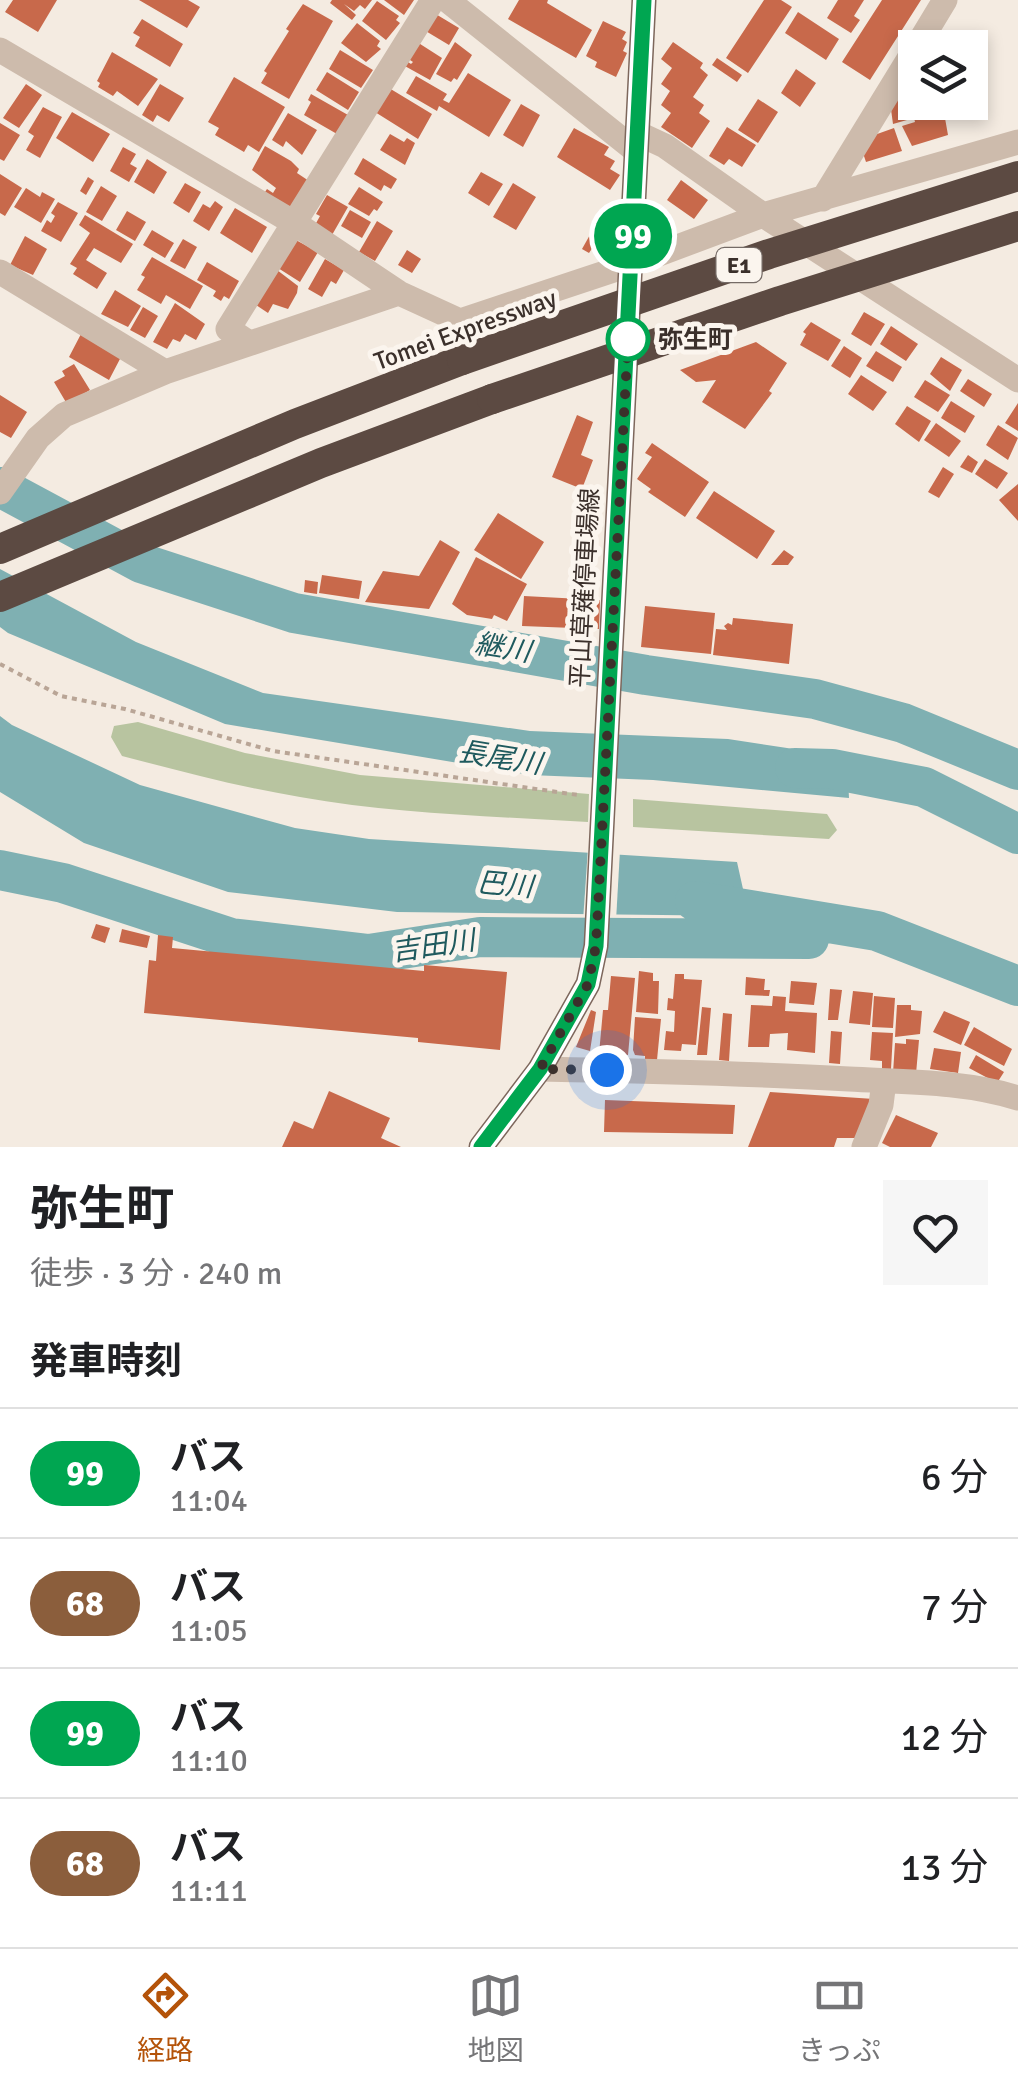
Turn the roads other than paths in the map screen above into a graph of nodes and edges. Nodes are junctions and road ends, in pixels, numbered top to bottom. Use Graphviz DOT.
graph roads {
  1 [pos="433,0"];
  2 [pos="447,0"];
  3 [pos="644,0"];
  4 [pos="945,0"];
  5 [pos="927,30"];
  6 [pos="0,50"];
  7 [pos="898,77"];
  8 [pos="636,142"];
  9 [pos="1018,142"];
  10 [pos="1018,176"];
  11 [pos="823,198"];
  12 [pos="763,216"];
  13 [pos="296,224"];
  14 [pos="1018,226"];
  15 [pos="632,264"];
  16 [pos="0,272"];
  17 [pos="399,293"];
  18 [pos="250,343"];
  19 [pos="165,372"];
  20 [pos="1018,380"];
  21 [pos="7,482"];
  22 [pos="0,548"];
  23 [pos="0,597"];
  24 [pos="540,1069"];
  25 [pos="884,1081"];
  26 [pos="1018,1098"];
  27 [pos="481,1147"];
  28 [pos="864,1147"];
  1 -- 13 [label="street"];
  2 -- 8 [label="street"];
  3 -- 8 [label="main road, 平山草薙停車場線"];
  4 -- 5 [label="street"];
  6 -- 13 [label="street"];
  7 -- 11 [label="street"];
  8 -- 12 [label="street"];
  8 -- 15 [label="main road, 平山草薙停車場線"];
  9 -- 11 [label="street"];
  10 -- 22 [label="highway, Tomei Expressway / E1, bridge"];
  11 -- 12 [label="street"];
  12 -- 15 [label="street"];
  12 -- 20 [label="street"];
  13 -- 17 [label="street"];
  13 -- 18 [label="street"];
  14 -- 23 [label="highway, E1, bridge"];
  15 -- 17 [label="street"];
  15 -- 24 [label="main road, 平山草薙停車場線"];
  16 -- 19 [label="street"];
  17 -- 18 [label="street"];
  18 -- 19 [label="street"];
  19 -- 21 [label="street"];
  24 -- 25 [label="street"];
  24 -- 27 [label="main road, 平山草薙停車場線"];
  25 -- 26 [label="street"];
  25 -- 28 [label="street"];
}
